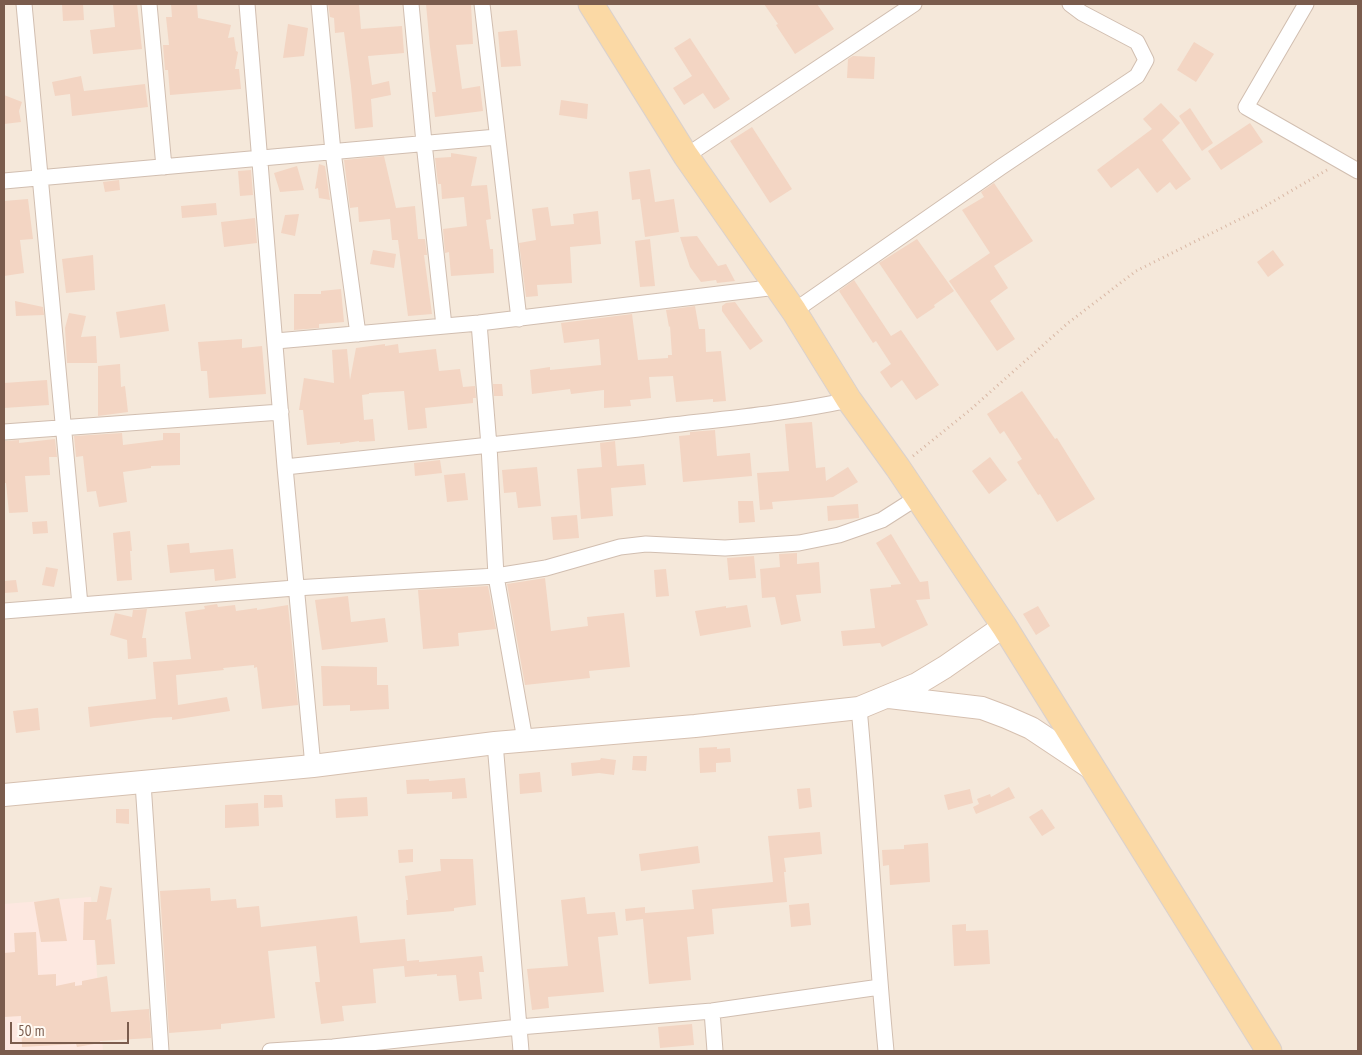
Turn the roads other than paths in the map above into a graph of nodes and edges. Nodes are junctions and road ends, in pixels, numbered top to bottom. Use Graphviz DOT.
graph roads {
  1 [pos="24,4"];
  2 [pos="150,4"];
  3 [pos="247,4"];
  4 [pos="320,4"];
  5 [pos="411,4"];
  6 [pos="482,4"];
  7 [pos="591,4"];
  8 [pos="914,4"];
  9 [pos="1070,4"];
  10 [pos="1306,4"];
  11 [pos="497,137"];
  12 [pos="424,143"];
  13 [pos="333,152"];
  14 [pos="686,156"];
  15 [pos="260,158"];
  16 [pos="164,166"];
  17 [pos="1358,171"];
  18 [pos="40,178"];
  19 [pos="4,181"];
  20 [pos="777,287"];
  21 [pos="794,311"];
  22 [pos="518,319"];
  23 [pos="479,323"];
  24 [pos="444,326"];
  25 [pos="358,334"];
  26 [pos="276,341"];
  27 [pos="849,400"];
  28 [pos="281,412"];
  29 [pos="64,428"];
  30 [pos="4,432"];
  31 [pos="489,446"];
  32 [pos="285,467"];
  33 [pos="918,497"];
  34 [pos="496,576"];
  35 [pos="296,588"];
  36 [pos="80,605"];
  37 [pos="4,611"];
  38 [pos="1004,626"];
  39 [pos="886,697"];
  40 [pos="859,708"];
  41 [pos="525,740"];
  42 [pos="495,743"];
  43 [pos="312,766"];
  44 [pos="1095,771"];
  45 [pos="143,783"];
  46 [pos="4,795"];
  47 [pos="880,988"];
  48 [pos="712,1010"];
  49 [pos="519,1027"];
  50 [pos="333,1049"];
  51 [pos="161,1051"];
  52 [pos="270,1051"];
  53 [pos="521,1051"];
  54 [pos="715,1051"];
  55 [pos="886,1051"];
  56 [pos="1269,1051"];
  1 -- 18 [label="street"];
  2 -- 16 [label="street"];
  3 -- 15 [label="street"];
  4 -- 13 [label="street"];
  5 -- 12 [label="street"];
  6 -- 11 [label="street"];
  7 -- 14 [label="main road"];
  8 -- 14 [label="street"];
  9 -- 21 [label="street"];
  10 -- 17 [label="street"];
  11 -- 12 [label="street"];
  11 -- 22 [label="street"];
  12 -- 13 [label="street"];
  12 -- 24 [label="street"];
  13 -- 15 [label="street"];
  13 -- 25 [label="street"];
  14 -- 20 [label="main road"];
  15 -- 16 [label="street"];
  15 -- 26 [label="street"];
  16 -- 18 [label="street"];
  18 -- 19 [label="street"];
  18 -- 29 [label="street"];
  20 -- 21 [label="main road"];
  20 -- 22 [label="street"];
  21 -- 27 [label="main road"];
  22 -- 23 [label="street"];
  23 -- 24 [label="street"];
  23 -- 31 [label="street"];
  24 -- 25 [label="street"];
  25 -- 26 [label="street"];
  26 -- 28 [label="street"];
  27 -- 31 [label="street"];
  27 -- 33 [label="main road"];
  28 -- 29 [label="street"];
  28 -- 32 [label="street"];
  29 -- 30 [label="street"];
  29 -- 36 [label="street"];
  31 -- 32 [label="street"];
  31 -- 34 [label="street"];
  32 -- 35 [label="street"];
  33 -- 34 [label="street"];
  33 -- 38 [label="main road"];
  34 -- 35 [label="street"];
  34 -- 41 [label="street"];
  35 -- 36 [label="street"];
  35 -- 43 [label="street"];
  36 -- 37 [label="street"];
  38 -- 39 [label="street"];
  38 -- 44 [label="main road"];
  39 -- 40 [label="street"];
  39 -- 44 [label="street"];
  40 -- 41 [label="street"];
  40 -- 47 [label="street"];
  41 -- 42 [label="street"];
  42 -- 43 [label="street"];
  42 -- 49 [label="street"];
  43 -- 45 [label="street"];
  44 -- 56 [label="main road"];
  45 -- 46 [label="street"];
  45 -- 51 [label="street"];
  47 -- 48 [label="street"];
  47 -- 55 [label="street"];
  48 -- 49 [label="street"];
  48 -- 54 [label="street"];
  49 -- 50 [label="street"];
  49 -- 53 [label="street"];
  50 -- 52 [label="street"];
}
